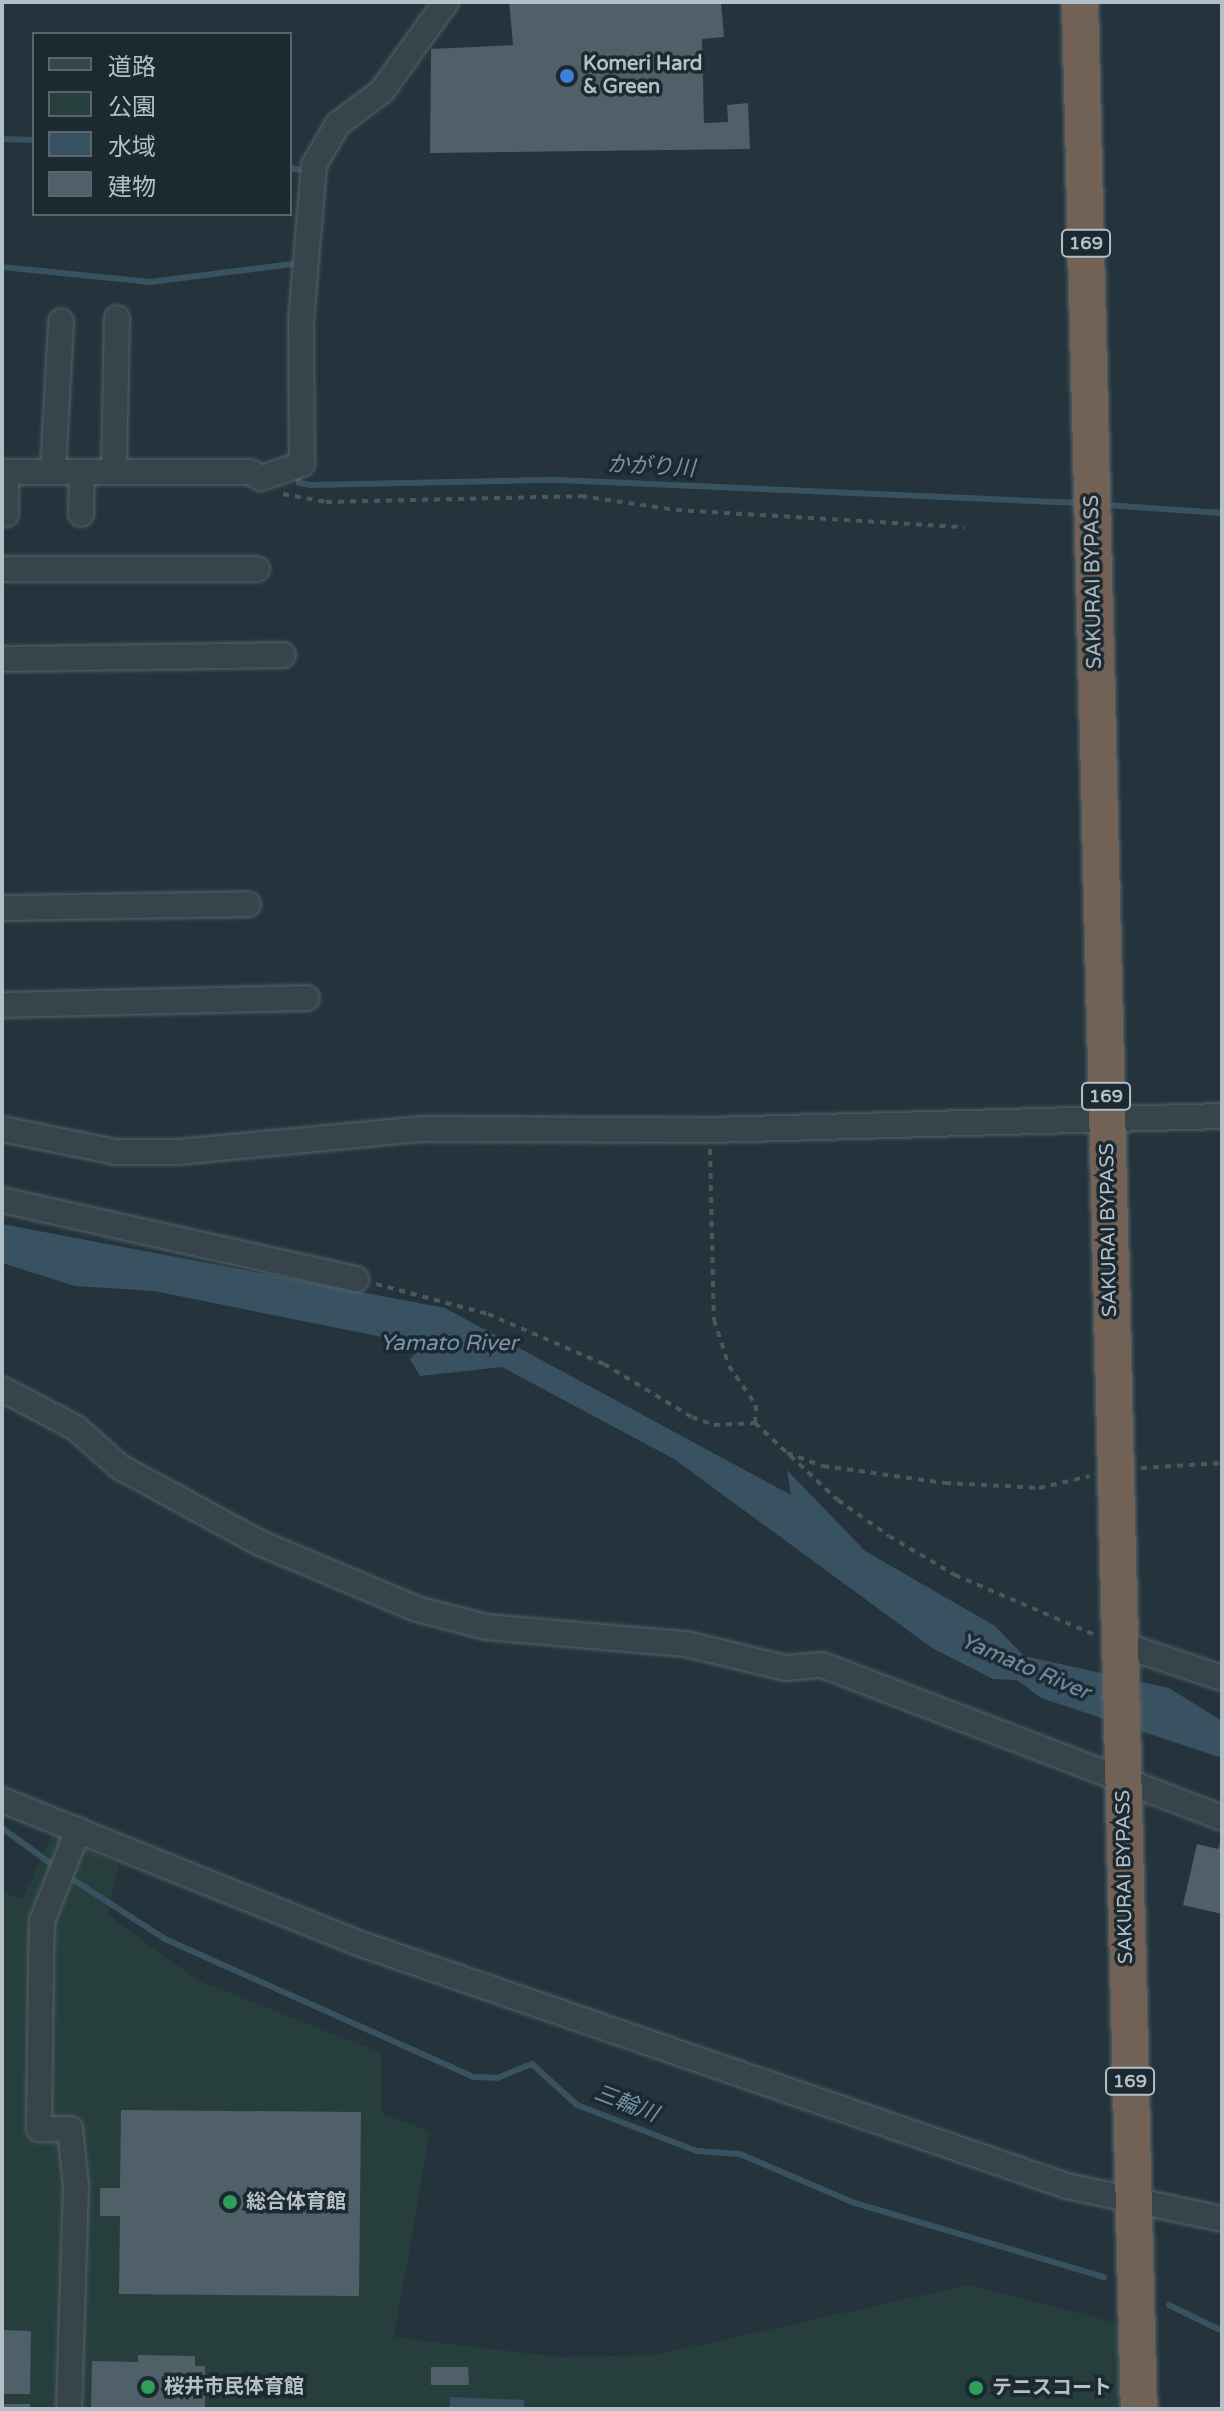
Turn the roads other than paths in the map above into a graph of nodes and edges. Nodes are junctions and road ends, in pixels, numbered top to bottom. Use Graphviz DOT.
graph roads {
  1 [pos="446,2"];
  2 [pos="1080,2"];
  3 [pos="117,318"];
  4 [pos="61,321"];
  5 [pos="53,471"];
  6 [pos="4,472"];
  7 [pos="82,472"];
  8 [pos="114,472"];
  9 [pos="6,514"];
  10 [pos="81,514"];
  11 [pos="2,569"];
  12 [pos="257,569"];
  13 [pos="283,655"];
  14 [pos="2,659"];
  15 [pos="248,904"];
  16 [pos="2,908"];
  17 [pos="307,998"];
  18 [pos="2,1005"];
  19 [pos="1222,1116"];
  20 [pos="1106,1120"];
  21 [pos="2,1129"];
  22 [pos="2,1200"];
  23 [pos="356,1279"];
  24 [pos="2,1389"];
  25 [pos="1120,1657"];
  26 [pos="1222,1678"];
  27 [pos="1123,1765"];
  28 [pos="2,1800"];
  29 [pos="1222,1818"];
  30 [pos="75,1839"];
  31 [pos="1133,2204"];
  32 [pos="1222,2219"];
  33 [pos="69,2409"];
  34 [pos="1139,2409"];
  1 -- 8 [label="street"];
  2 -- 20 [label="highway, SAKURAI BYPASS / 169"];
  3 -- 8 [label="street"];
  4 -- 5 [label="street"];
  5 -- 6 [label="street"];
  5 -- 7 [label="street"];
  6 -- 9 [label="street"];
  7 -- 8 [label="street"];
  7 -- 10 [label="street"];
  11 -- 12 [label="street"];
  13 -- 14 [label="street"];
  15 -- 16 [label="street"];
  17 -- 18 [label="street"];
  19 -- 20 [label="street"];
  20 -- 21 [label="street"];
  20 -- 25 [label="highway, SAKURAI BYPASS / 169"];
  22 -- 23 [label="street"];
  24 -- 27 [label="street"];
  25 -- 26 [label="street"];
  25 -- 27 [label="highway, SAKURAI BYPASS / 169"];
  27 -- 29 [label="street"];
  27 -- 31 [label="highway, SAKURAI BYPASS / 169"];
  28 -- 30 [label="street"];
  30 -- 31 [label="street"];
  30 -- 33 [label="street"];
  31 -- 32 [label="street"];
  31 -- 34 [label="highway, SAKURAI BYPASS / 169"];
}
